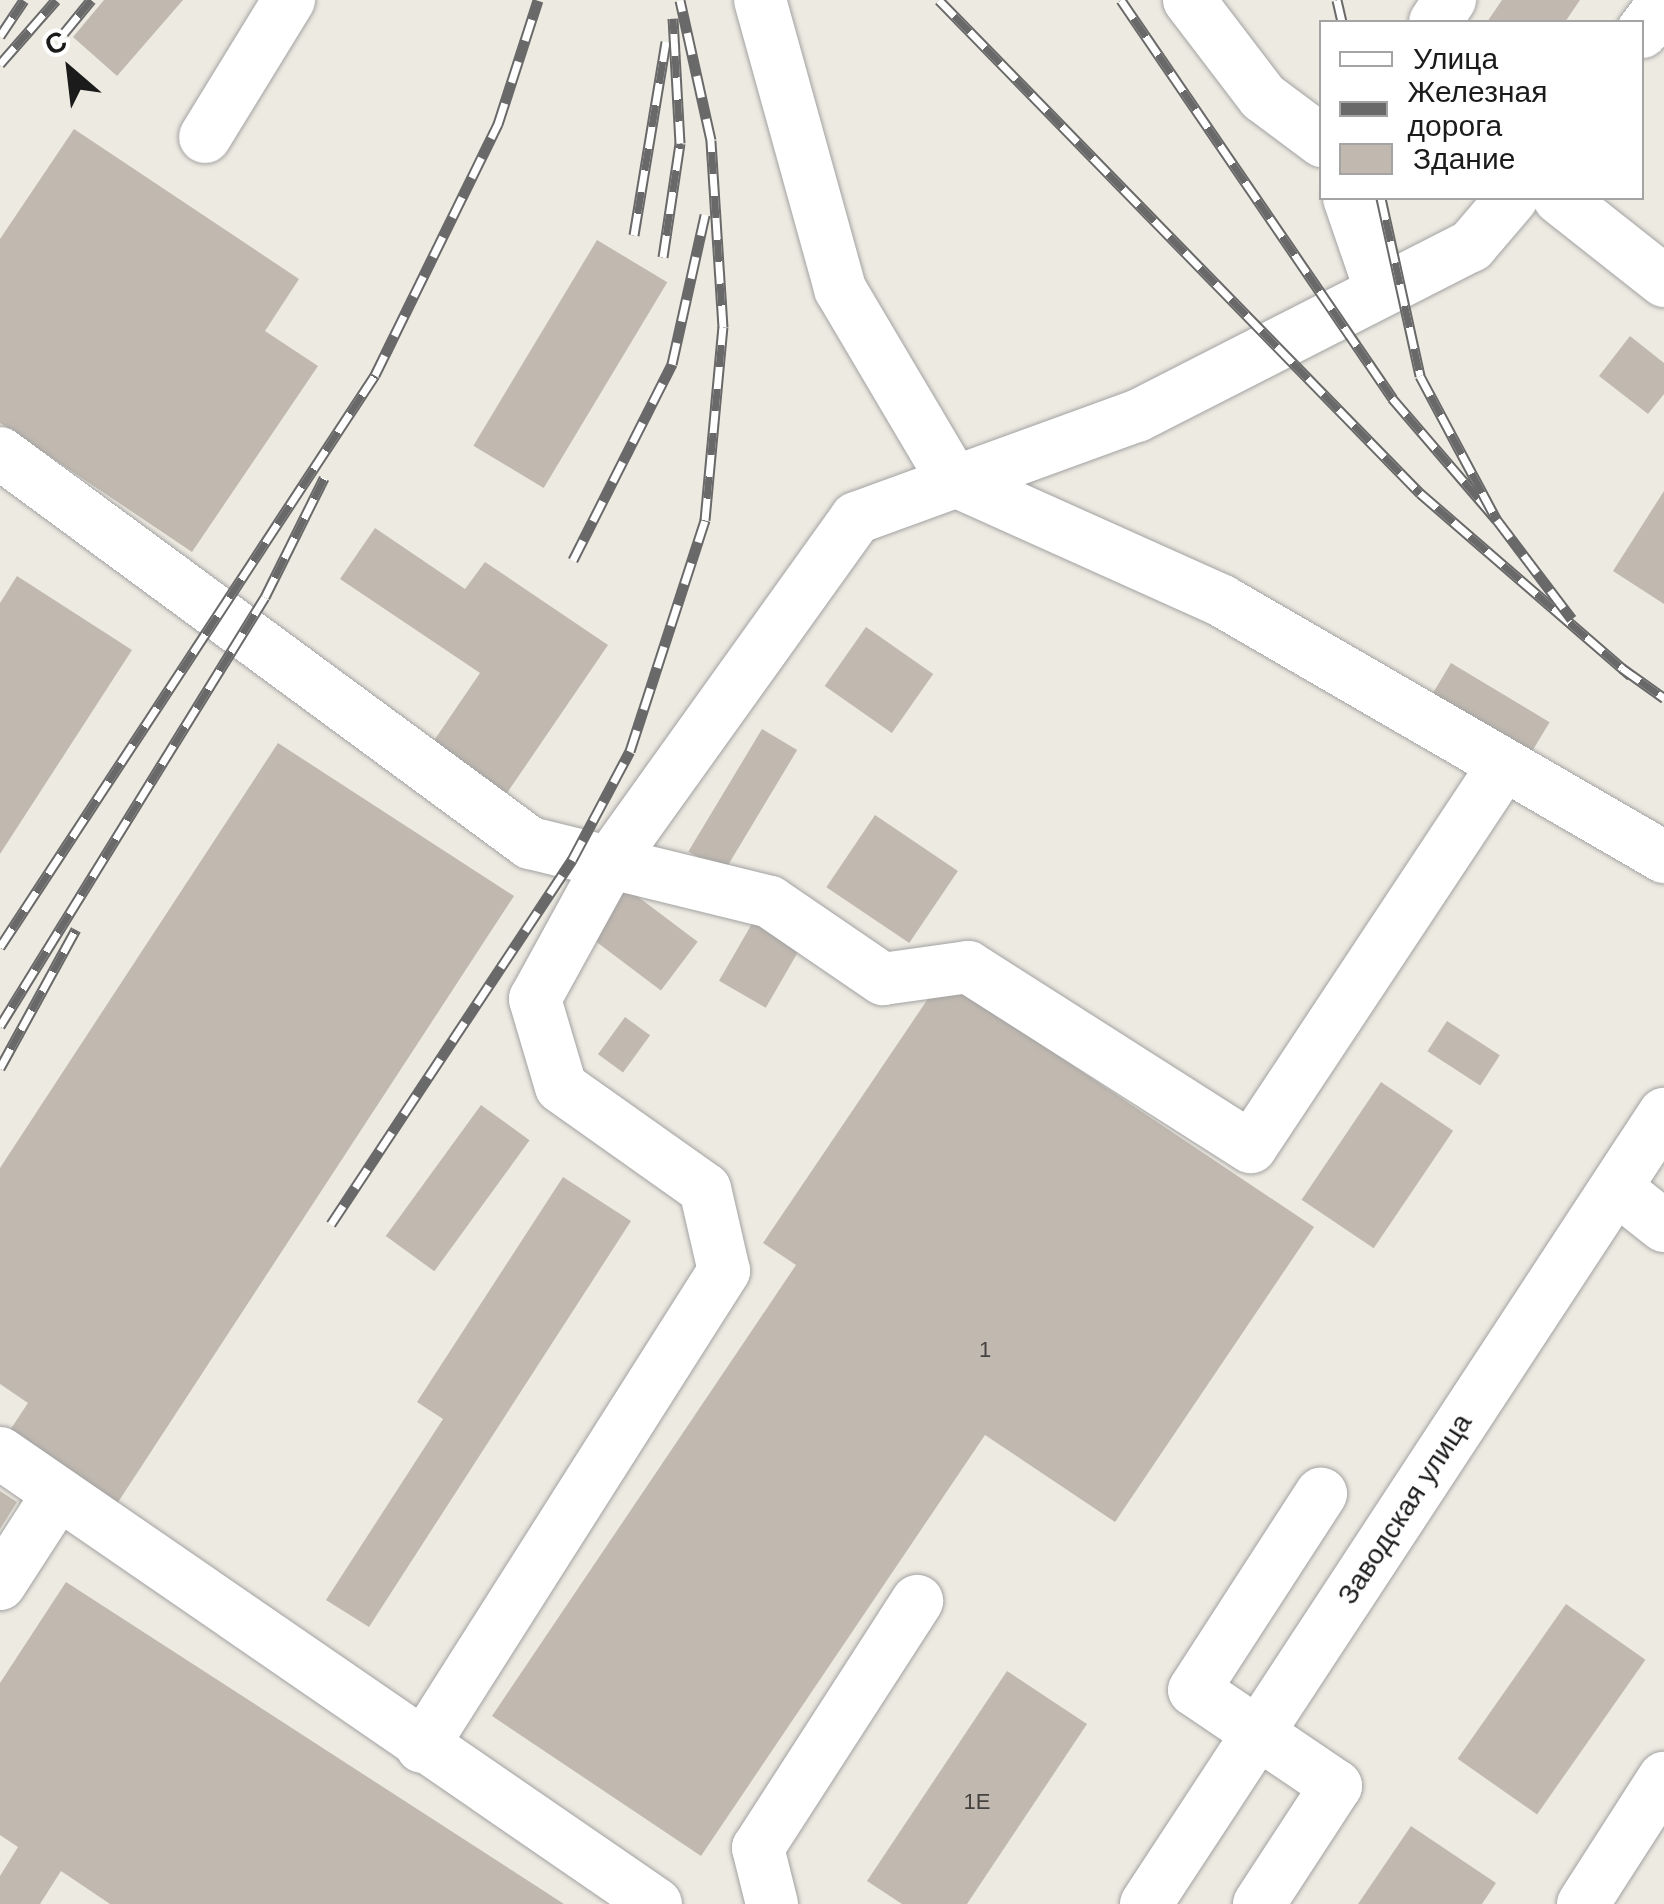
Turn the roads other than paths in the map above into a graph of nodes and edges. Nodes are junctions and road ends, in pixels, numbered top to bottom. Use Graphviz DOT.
graph roads {
  1 [pos="289,0"];
  2 [pos="760,0"];
  3 [pos="1190,0"];
  4 [pos="1664,2"];
  5 [pos="1644,29"];
  6 [pos="205,137"];
  7 [pos="1319,139"];
  8 [pos="1350,200"];
  9 [pos="1510,200"];
  10 [pos="1562,200"];
  11 [pos="1664,282"];
  12 [pos="1381,291"];
  13 [pos="0,454"];
  14 [pos="952,480"];
  15 [pos="1504,765"];
  16 [pos="1664,858"];
  17 [pos="612,859"];
  18 [pos="1664,1114"];
  19 [pos="1616,1188"];
  20 [pos="1664,1226"];
  21 [pos="0,1453"];
  22 [pos="58,1494"];
  23 [pos="1321,1494"];
  24 [pos="0,1584"];
  25 [pos="918,1602"];
  26 [pos="1258,1733"];
  27 [pos="422,1748"];
  28 [pos="1664,1778"];
  29 [pos="778,1902"];
  30 [pos="656,1904"];
  31 [pos="1146,1904"];
  32 [pos="1259,1904"];
  33 [pos="1584,1904"];
  1 -- 6 [label="street"];
  2 -- 14 [label="street"];
  3 -- 7 [label="street"];
  4 -- 5 [label="street"];
  8 -- 12 [label="street"];
  9 -- 12 [label="street"];
  10 -- 11 [label="street"];
  12 -- 14 [label="street"];
  13 -- 17 [label="street"];
  14 -- 15 [label="street"];
  14 -- 17 [label="street"];
  15 -- 16 [label="street"];
  15 -- 17 [label="street"];
  17 -- 27 [label="street"];
  18 -- 19 [label="street, Заводская улица"];
  19 -- 20 [label="street"];
  19 -- 26 [label="street, Заводская улица"];
  21 -- 22 [label="street"];
  22 -- 24 [label="street"];
  22 -- 27 [label="street"];
  23 -- 26 [label="street"];
  25 -- 29 [label="street"];
  26 -- 31 [label="street, Заводская улица"];
  26 -- 32 [label="street"];
  27 -- 30 [label="street"];
  28 -- 33 [label="street"];
}
